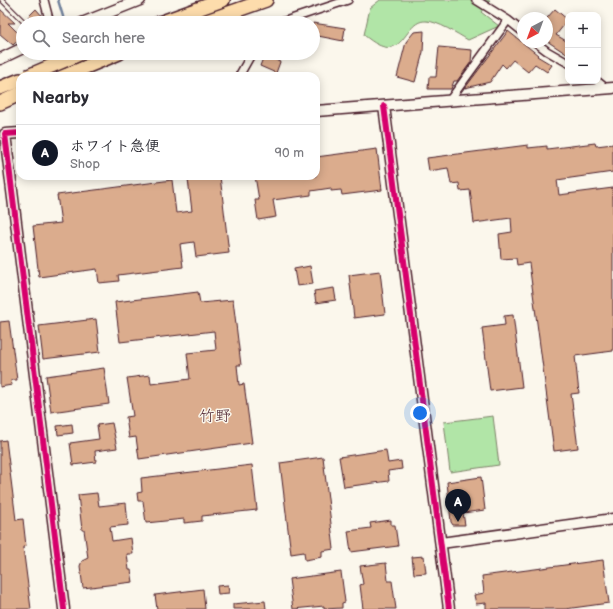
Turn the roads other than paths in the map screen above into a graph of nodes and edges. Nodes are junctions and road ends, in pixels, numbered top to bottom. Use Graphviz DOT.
graph roads {
  1 [pos="2,0"];
  2 [pos="44,0"];
  3 [pos="140,0"];
  4 [pos="222,0"];
  5 [pos="266,0"];
  6 [pos="348,0"];
  7 [pos="476,0"];
  8 [pos="18,16"];
  9 [pos="48,16"];
  10 [pos="100,16"];
  11 [pos="178,16"];
  12 [pos="221,16"];
  13 [pos="300,16"];
  14 [pos="508,20"];
  15 [pos="517,27"];
  16 [pos="543,48"];
  17 [pos="16,51"];
  18 [pos="0,59"];
  19 [pos="59,60"];
  20 [pos="66,60"];
  21 [pos="103,60"];
  22 [pos="248,60"];
  23 [pos="565,61"];
  24 [pos="37,72"];
  25 [pos="62,72"];
  26 [pos="73,72"];
  27 [pos="241,72"];
  28 [pos="16,81"];
  29 [pos="601,83"];
  30 [pos="0,88"];
  31 [pos="610,89"];
  32 [pos="16,96"];
  33 [pos="449,101"];
  34 [pos="0,103"];
  35 [pos="384,106"];
  36 [pos="320,111"];
  37 [pos="16,133"];
  38 [pos="3,134"];
  39 [pos="613,519"];
  40 [pos="441,543"];
  41 [pos="64,609"];
  42 [pos="449,609"];
  1 -- 8 [label="lane"];
  2 -- 9 [label="street"];
  3 -- 10 [label="street"];
  4 -- 11 [label="highway"];
  5 -- 12 [label="highway"];
  6 -- 13 [label="street"];
  7 -- 14 [label="street"];
  14 -- 15 [label="street"];
  14 -- 33 [label="street"];
  16 -- 23 [label="street"];
  17 -- 18 [label="street"];
  19 -- 25 [label="street"];
  20 -- 24 [label="highway, bridge"];
  21 -- 26 [label="highway"];
  22 -- 27 [label="street"];
  28 -- 30 [label="highway"];
  29 -- 31 [label="street"];
  31 -- 33 [label="street"];
  32 -- 34 [label="highway"];
  33 -- 35 [label="street"];
  35 -- 36 [label="street"];
  35 -- 40 [label="street"];
  37 -- 38 [label="street"];
  38 -- 41 [label="street"];
  39 -- 40 [label="street"];
  40 -- 42 [label="street"];
}
